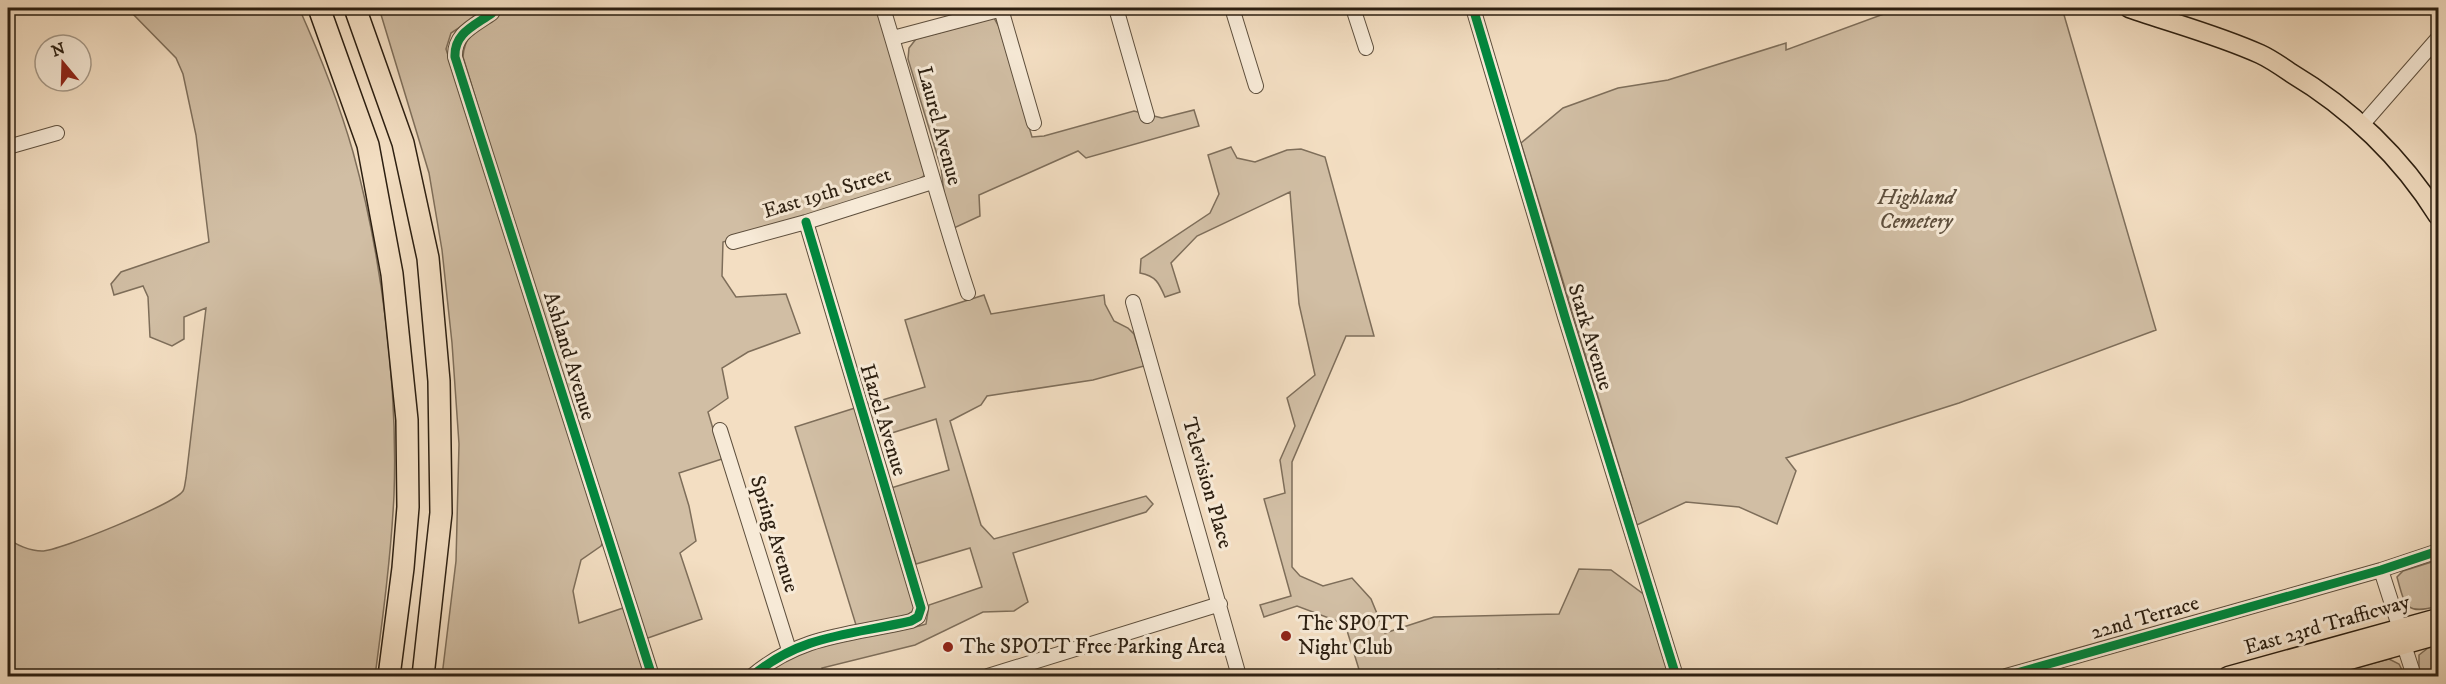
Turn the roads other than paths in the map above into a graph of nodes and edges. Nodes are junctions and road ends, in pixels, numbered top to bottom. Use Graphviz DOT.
graph roads {
  1 [pos="312,8"];
  2 [pos="319,8"];
  3 [pos="884,8"];
  4 [pos="1003,8"];
  5 [pos="1116,8"];
  6 [pos="1233,8"];
  7 [pos="1353,8"];
  8 [pos="1473,8"];
  9 [pos="2129,8"];
  10 [pos="494,9"];
  11 [pos="358,11"];
  12 [pos="893,38"];
  13 [pos="2439,38"];
  14 [pos="333,43"];
  15 [pos="1366,48"];
  16 [pos="1256,86"];
  17 [pos="1147,116"];
  18 [pos="1034,123"];
  19 [pos="2362,125"];
  20 [pos="57,133"];
  21 [pos="8,147"];
  22 [pos="933,182"];
  23 [pos="2439,216"];
  24 [pos="806,222"];
  25 [pos="733,242"];
  26 [pos="968,294"];
  27 [pos="1133,302"];
  28 [pos="720,430"];
  29 [pos="2439,551"];
  30 [pos="2381,570"];
  31 [pos="1220,604"];
  32 [pos="2439,618"];
  33 [pos="2439,635"];
  34 [pos="2402,637"];
  35 [pos="789,650"];
  36 [pos="389,676"];
  37 [pos="423,676"];
  38 [pos="652,676"];
  39 [pos="752,676"];
  40 [pos="988,676"];
  41 [pos="1239,676"];
  42 [pos="1676,676"];
  43 [pos="2006,676"];
  44 [pos="2228,676"];
  45 [pos="2293,676"];
  46 [pos="2414,676"];
  1 -- 14 [label="highway"];
  2 -- 14 [label="highway"];
  3 -- 12 [label="street, Laurel Avenue"];
  4 -- 12 [label="street"];
  4 -- 18 [label="street"];
  5 -- 17 [label="street"];
  6 -- 16 [label="street"];
  7 -- 15 [label="street"];
  8 -- 42 [label="street, Stark Avenue"];
  9 -- 19 [label="main road"];
  10 -- 38 [label="street, Ashland Avenue"];
  11 -- 37 [label="highway"];
  12 -- 22 [label="street, Laurel Avenue"];
  13 -- 19 [label="street"];
  14 -- 36 [label="highway"];
  19 -- 23 [label="main road"];
  20 -- 21 [label="street"];
  22 -- 24 [label="street, East 19th Street"];
  22 -- 26 [label="street, Laurel Avenue"];
  24 -- 25 [label="street, East 19th Street"];
  24 -- 35 [label="street, Hazel Avenue"];
  27 -- 31 [label="street, Television Place"];
  28 -- 35 [label="street, Spring Avenue"];
  29 -- 30 [label="street, 22nd Terrace"];
  30 -- 34 [label="street"];
  30 -- 43 [label="street, 22nd Terrace"];
  31 -- 40 [label="street"];
  31 -- 41 [label="street, Television Place"];
  32 -- 34 [label="main road, East 23rd Trafficway"];
  33 -- 34 [label="main road, East 23rd Trafficway"];
  34 -- 44 [label="main road, East 23rd Trafficway"];
  34 -- 45 [label="main road, East 23rd Trafficway"];
  34 -- 46 [label="street"];
  35 -- 39 [label="street"];
}
